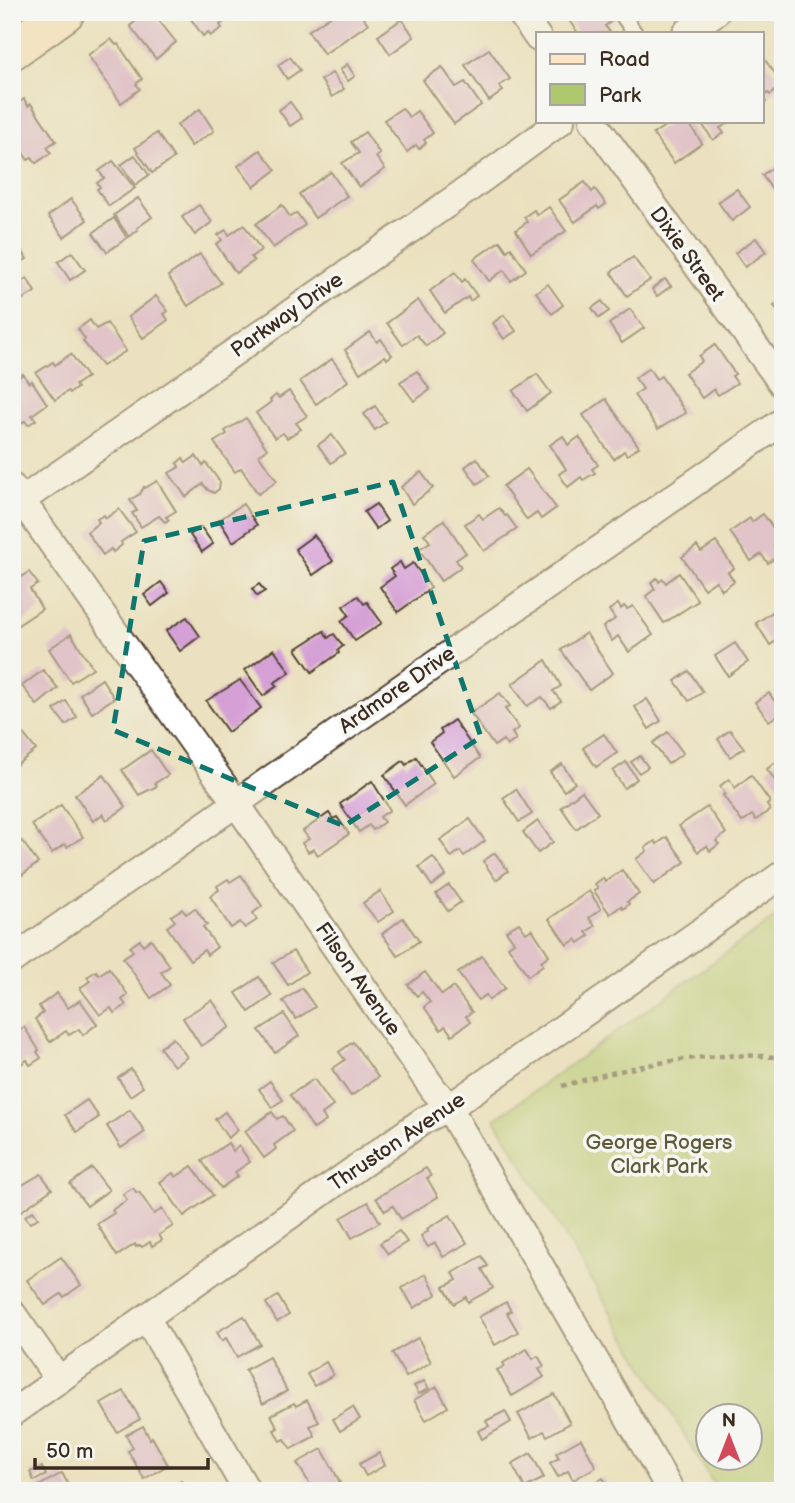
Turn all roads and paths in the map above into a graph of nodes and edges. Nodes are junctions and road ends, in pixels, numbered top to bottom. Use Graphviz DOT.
graph roads {
  1 [pos="65,12"];
  2 [pos="620,12"];
  3 [pos="716,12"];
  4 [pos="688,24"];
  5 [pos="634,32"];
  6 [pos="12,50"];
  7 [pos="560,122"];
  8 [pos="594,122"];
  9 [pos="783,385"];
  10 [pos="783,421"];
  11 [pos="15,498"];
  12 [pos="236,803"];
  13 [pos="783,874"];
  14 [pos="12,960"];
  15 [pos="783,1058"];
  16 [pos="562,1086"];
  17 [pos="450,1107"];
  18 [pos="12,1313"];
  19 [pos="147,1319"];
  20 [pos="59,1380"];
  21 [pos="12,1413"];
  22 [pos="247,1491"];
  23 [pos="671,1491"];
  1 -- 6 [label="street"];
  2 -- 5 [label="lane"];
  3 -- 4 [label="street"];
  7 -- 11 [label="street, Parkway Drive"];
  8 -- 9 [label="street, Dixie Street"];
  10 -- 12 [label="street, Ardmore Drive"];
  11 -- 12 [label="street, Filson Avenue"];
  12 -- 14 [label="street, Ardmore Drive"];
  12 -- 17 [label="street, Filson Avenue"];
  13 -- 17 [label="street, Thruston Avenue"];
  15 -- 16 [label="path"];
  17 -- 19 [label="street, Thruston Avenue"];
  17 -- 23 [label="street, Filson Avenue"];
  18 -- 20 [label="street"];
  19 -- 20 [label="street, Thruston Avenue"];
  19 -- 22 [label="street"];
  20 -- 21 [label="street, Thruston Avenue"];
}
